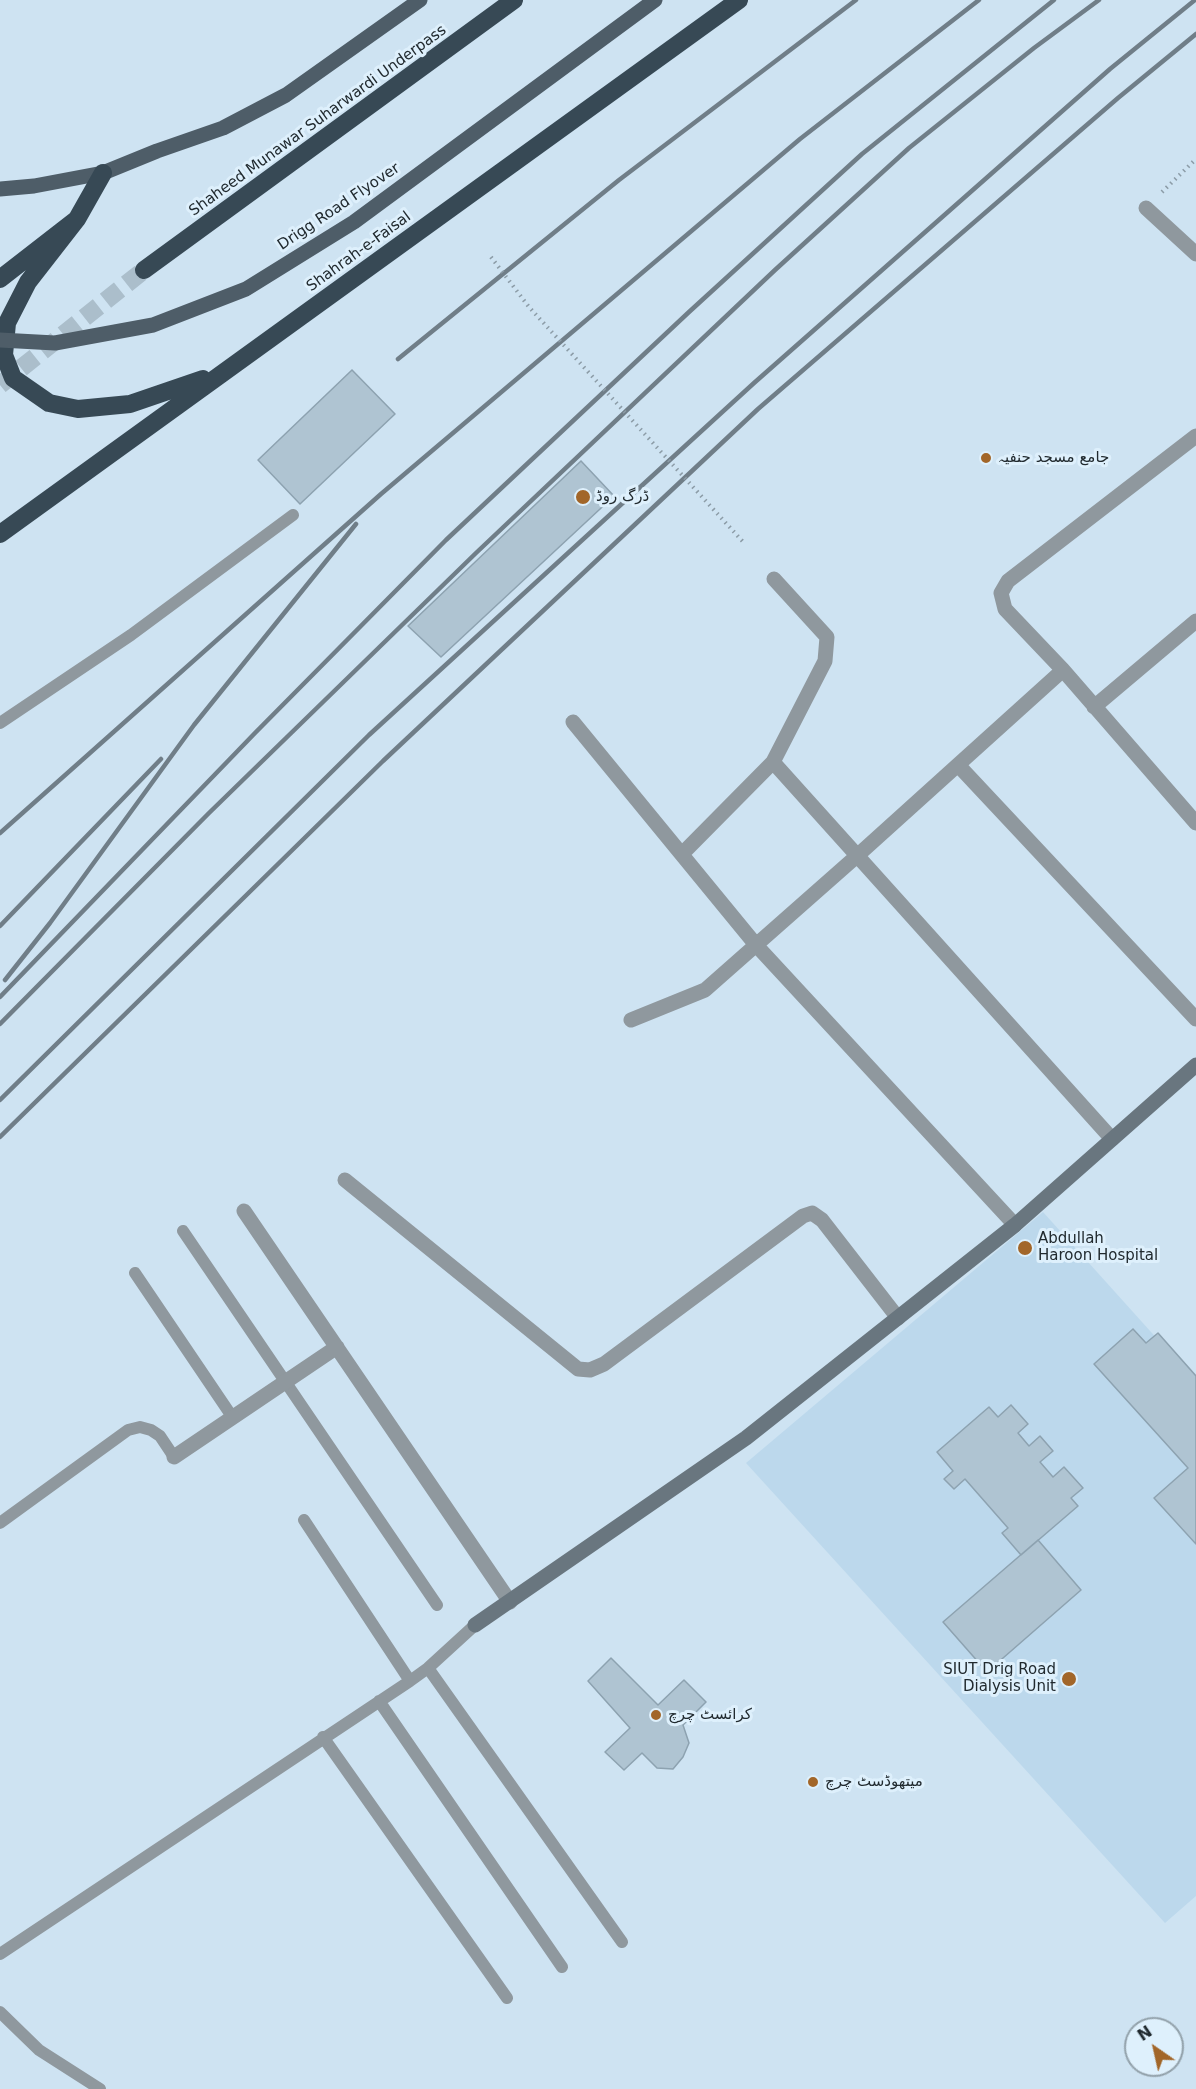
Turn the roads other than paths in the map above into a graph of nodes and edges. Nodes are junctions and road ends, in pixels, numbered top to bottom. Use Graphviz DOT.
graph roads {
  1 [pos="420,0"];
  2 [pos="514,0"];
  3 [pos="655,0"];
  4 [pos="739,0"];
  5 [pos="103,173"];
  6 [pos="0,189"];
  7 [pos="1146,208"];
  8 [pos="77,219"];
  9 [pos="1196,254"];
  10 [pos="144,270"];
  11 [pos="0,279"];
  12 [pos="0,339"];
  13 [pos="222,372"];
  14 [pos="1196,436"];
  15 [pos="293,515"];
  16 [pos="0,534"];
  17 [pos="774,579"];
  18 [pos="1196,621"];
  19 [pos="1063,670"];
  20 [pos="1094,706"];
  21 [pos="573,722"];
  22 [pos="0,723"];
  23 [pos="772,762"];
  24 [pos="958,765"];
  25 [pos="1194,817"];
  26 [pos="682,854"];
  27 [pos="858,855"];
  28 [pos="756,945"];
  29 [pos="1196,1019"];
  30 [pos="631,1020"];
  31 [pos="1196,1065"];
  32 [pos="1112,1139"];
  33 [pos="345,1180"];
  34 [pos="244,1211"];
  35 [pos="1016,1225"];
  36 [pos="183,1231"];
  37 [pos="135,1273"];
  38 [pos="898,1318"];
  39 [pos="337,1347"];
  40 [pos="286,1381"];
  41 [pos="233,1418"];
  42 [pos="174,1457"];
  43 [pos="304,1520"];
  44 [pos="0,1523"];
  45 [pos="510,1602"];
  46 [pos="437,1605"];
  47 [pos="475,1625"];
  48 [pos="428,1668"];
  49 [pos="410,1681"];
  50 [pos="379,1701"];
  51 [pos="323,1737"];
  52 [pos="622,1942"];
  53 [pos="0,1954"];
  54 [pos="562,1966"];
  55 [pos="507,1998"];
  56 [pos="0,2012"];
  57 [pos="100,2089"];
  1 -- 5 [label="main road"];
  2 -- 10 [label="highway, Shaheed Munawar Suharwardi Underpass"];
  3 -- 12 [label="main road, Drigg Road Flyover, bridge"];
  4 -- 13 [label="highway, Shahrah-e-Faisal"];
  5 -- 6 [label="main road"];
  5 -- 8 [label="highway"];
  7 -- 9 [label="street"];
  8 -- 11 [label="highway"];
  8 -- 13 [label="highway"];
  13 -- 16 [label="highway, Shahrah-e-Faisal"];
  14 -- 19 [label="street"];
  15 -- 22 [label="lane"];
  17 -- 23 [label="street"];
  18 -- 20 [label="street"];
  19 -- 20 [label="street"];
  19 -- 24 [label="street"];
  20 -- 25 [label="street"];
  21 -- 26 [label="street"];
  23 -- 26 [label="street"];
  23 -- 27 [label="street"];
  24 -- 27 [label="street"];
  24 -- 29 [label="street"];
  26 -- 28 [label="street"];
  27 -- 28 [label="street"];
  27 -- 32 [label="street"];
  28 -- 30 [label="street"];
  28 -- 35 [label="street"];
  31 -- 32 [label="street"];
  32 -- 35 [label="street"];
  33 -- 38 [label="street"];
  34 -- 39 [label="street"];
  35 -- 38 [label="street"];
  36 -- 40 [label="lane"];
  37 -- 41 [label="lane"];
  38 -- 45 [label="street"];
  39 -- 40 [label="street"];
  39 -- 45 [label="street"];
  40 -- 41 [label="street"];
  40 -- 46 [label="lane"];
  41 -- 42 [label="street"];
  42 -- 44 [label="lane"];
  43 -- 49 [label="lane"];
  45 -- 47 [label="street"];
  47 -- 48 [label="lane"];
  48 -- 49 [label="lane"];
  48 -- 52 [label="lane"];
  49 -- 50 [label="lane"];
  50 -- 51 [label="lane"];
  50 -- 54 [label="lane"];
  51 -- 53 [label="lane"];
  51 -- 55 [label="lane"];
  56 -- 57 [label="lane"];
}
